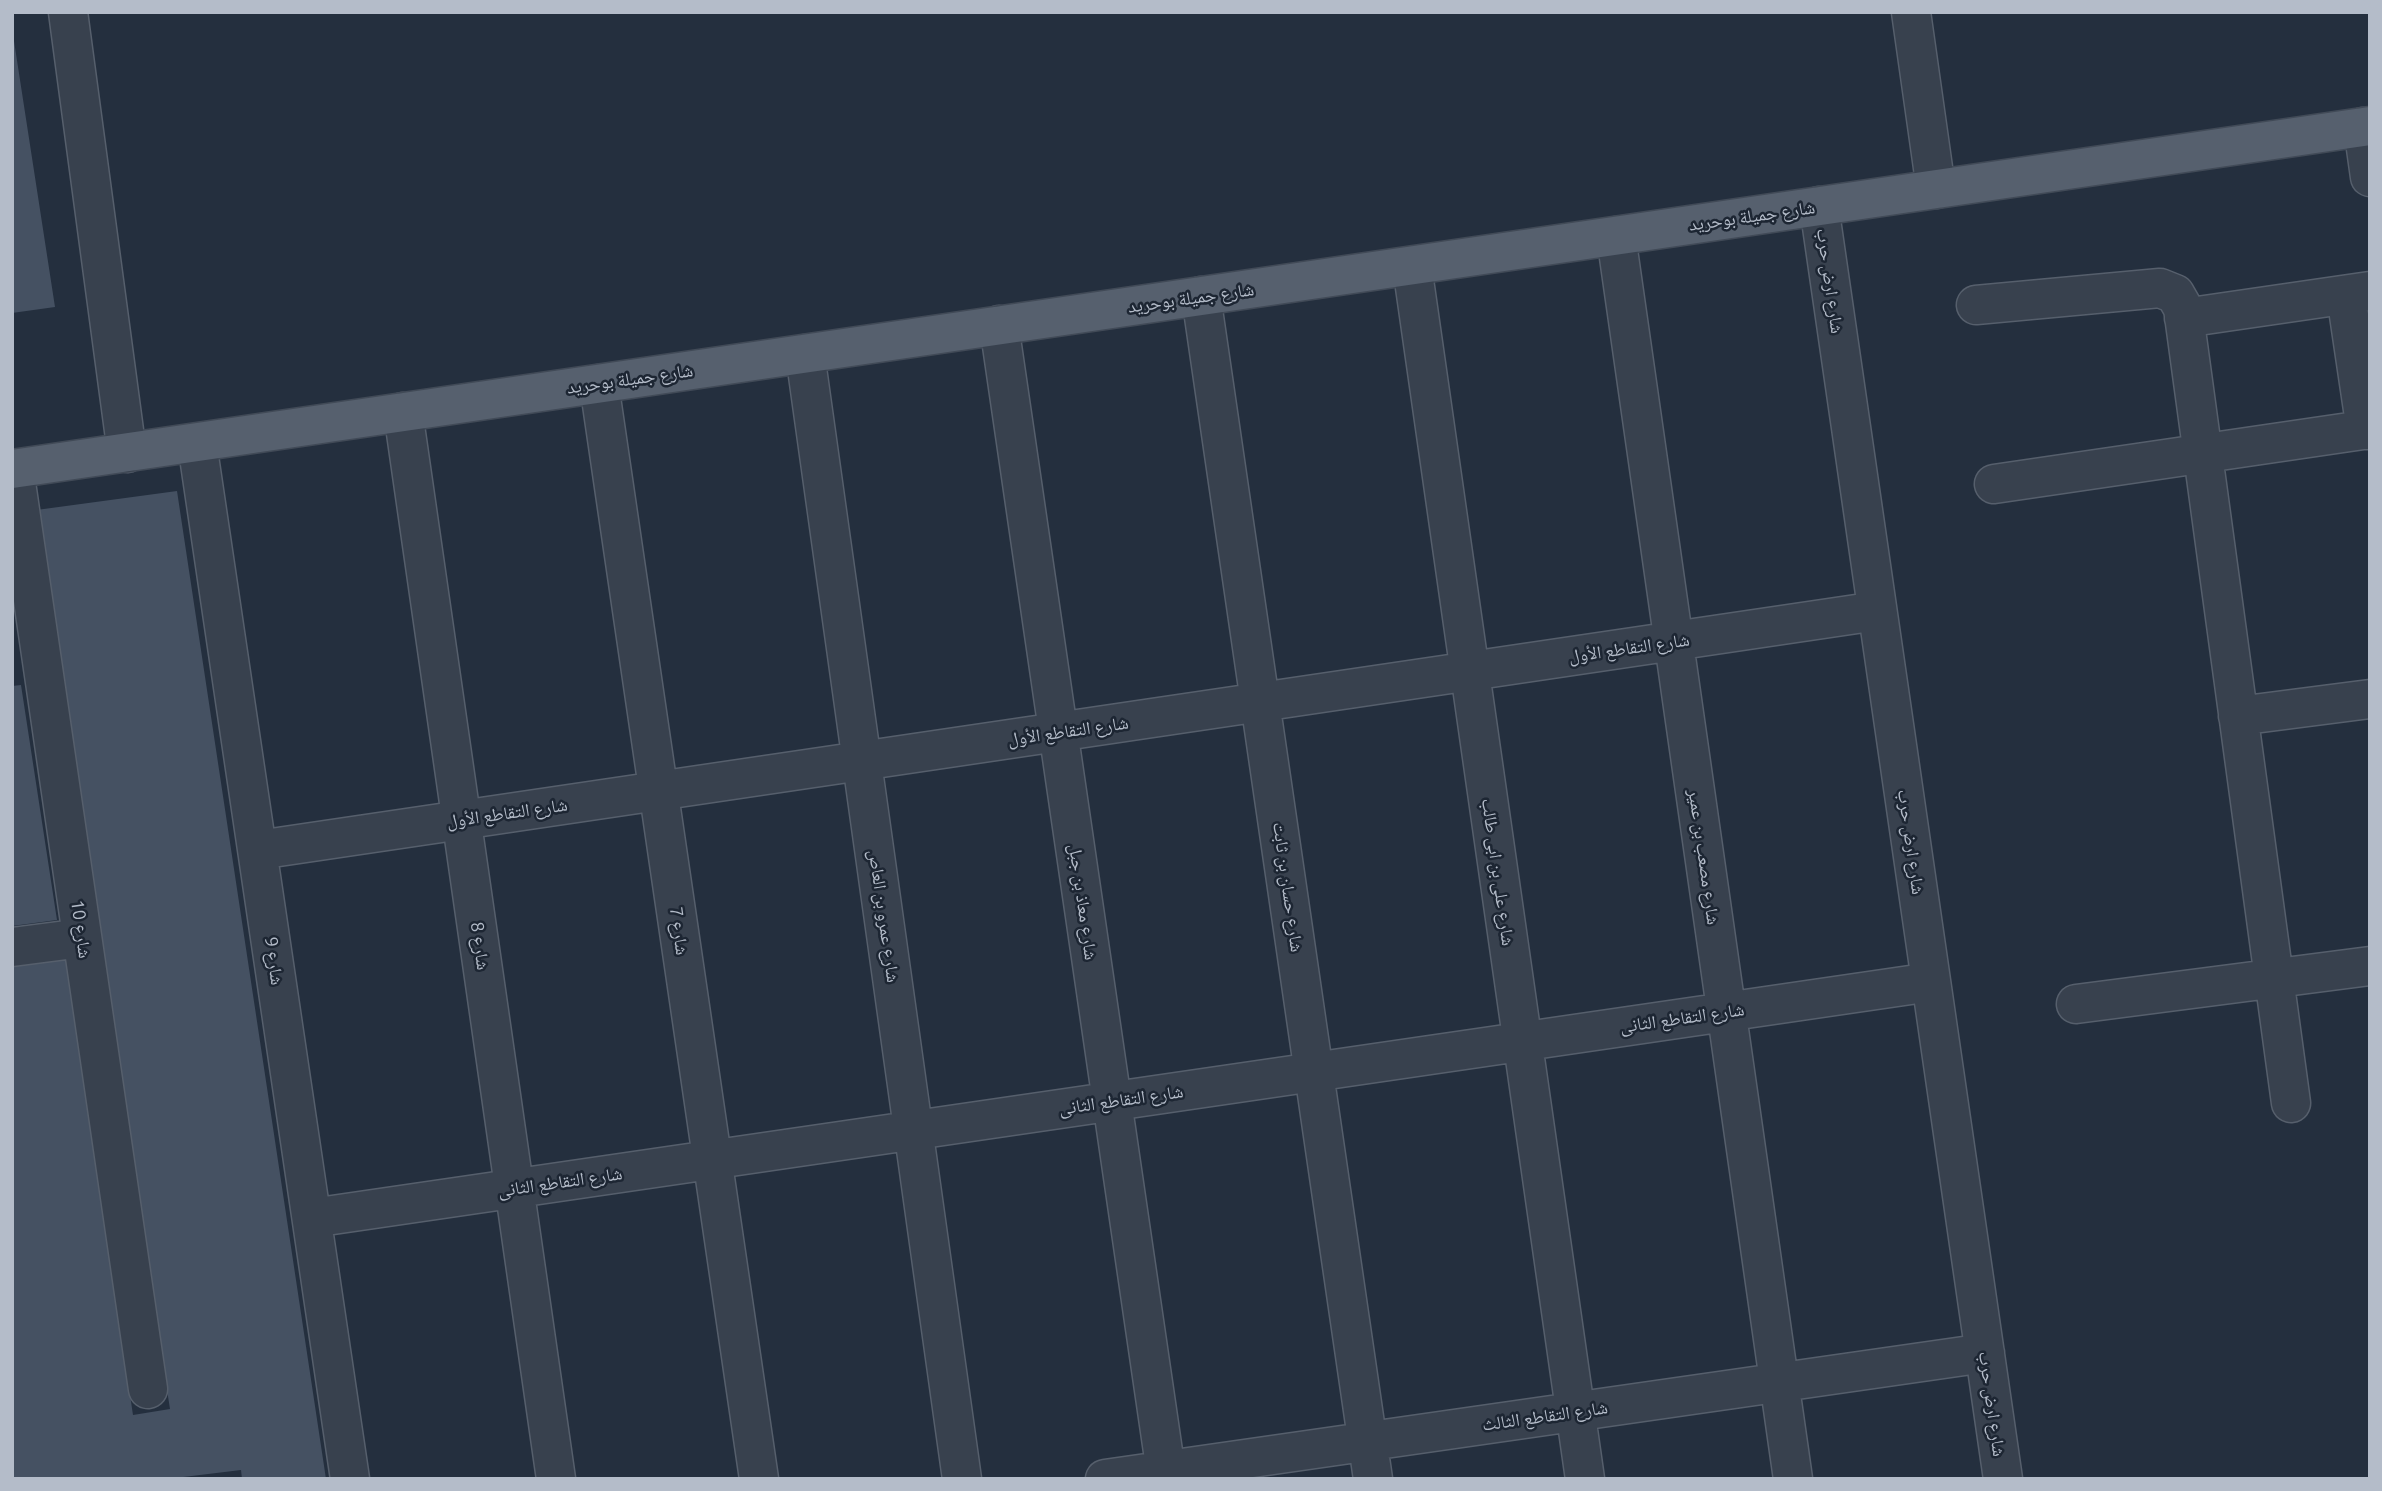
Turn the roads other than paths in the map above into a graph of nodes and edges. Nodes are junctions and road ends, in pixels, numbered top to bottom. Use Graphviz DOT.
graph roads {
  1 [pos="68,12"];
  2 [pos="1911,12"];
  3 [pos="2367,126"];
  4 [pos="2370,177"];
  5 [pos="1936,189"];
  6 [pos="1819,206"];
  7 [pos="1616,236"];
  8 [pos="1412,265"];
  9 [pos="2358,293"];
  10 [pos="1201,296"];
  11 [pos="1976,306"];
  12 [pos="2185,318"];
  13 [pos="999,326"];
  14 [pos="805,354"];
  15 [pos="599,384"];
  16 [pos="403,412"];
  17 [pos="2368,429"];
  18 [pos="197,443"];
  19 [pos="127,453"];
  20 [pos="2202,453"];
  21 [pos="13,469"];
  22 [pos="1994,484"];
  23 [pos="1877,611"];
  24 [pos="1674,641"];
  25 [pos="1470,671"];
  26 [pos="2370,699"];
  27 [pos="1261,702"];
  28 [pos="2238,716"];
  29 [pos="1058,732"];
  30 [pos="862,761"];
  31 [pos="658,791"];
  32 [pos="462,820"];
  33 [pos="258,850"];
  34 [pos="82,938"];
  35 [pos="12,947"];
  36 [pos="2370,966"];
  37 [pos="2274,980"];
  38 [pos="1931,982"];
  39 [pos="2077,1004"];
  40 [pos="1726,1012"];
  41 [pos="1522,1042"];
  42 [pos="1314,1072"];
  43 [pos="1112,1101"];
  44 [pos="2291,1103"];
  45 [pos="913,1130"];
  46 [pos="712,1160"];
  47 [pos="515,1188"];
  48 [pos="312,1218"];
  49 [pos="1985,1353"];
  50 [pos="1779,1382"];
  51 [pos="148,1389"];
  52 [pos="1576,1412"];
  53 [pos="1368,1441"];
  54 [pos="1166,1474"];
  55 [pos="350,1479"];
  56 [pos="556,1479"];
  57 [pos="759,1479"];
  58 [pos="962,1479"];
  59 [pos="1104,1479"];
  60 [pos="1373,1479"];
  61 [pos="1585,1479"];
  62 [pos="1793,1479"];
  63 [pos="2003,1479"];
  1 -- 19 [label="street"];
  2 -- 5 [label="street"];
  3 -- 4 [label="street"];
  3 -- 5 [label="main road, شارع جميلة بوحريد"];
  5 -- 6 [label="main road, شارع جميلة بوحريد"];
  6 -- 7 [label="main road, شارع جميلة بوحريد"];
  6 -- 23 [label="street, شارع ارض حرب"];
  7 -- 8 [label="main road, شارع جميلة بوحريد"];
  7 -- 24 [label="street, شارع مصعب بن عمير"];
  8 -- 10 [label="main road, شارع جميلة بوحريد"];
  8 -- 25 [label="street, شارع على بن ابى طالب"];
  9 -- 12 [label="street"];
  9 -- 17 [label="street"];
  10 -- 13 [label="main road, شارع جميلة بوحريد"];
  10 -- 27 [label="street, شارع حسان بن ثابت"];
  11 -- 12 [label="street"];
  12 -- 20 [label="street"];
  13 -- 14 [label="main road, شارع جميلة بوحريد"];
  13 -- 29 [label="street, شارع معاذ بن جبل"];
  14 -- 15 [label="main road, شارع جميلة بوحريد"];
  14 -- 30 [label="street, شارع عمرو بن العاص"];
  15 -- 16 [label="main road, شارع جميلة بوحريد"];
  15 -- 31 [label="street, شارع 7"];
  16 -- 18 [label="main road, شارع جميلة بوحريد"];
  16 -- 32 [label="street, شارع 8"];
  17 -- 20 [label="street"];
  18 -- 19 [label="main road, شارع جميلة بوحريد"];
  18 -- 33 [label="street, شارع 9"];
  19 -- 21 [label="main road, شارع جميلة بوحريد"];
  20 -- 22 [label="street"];
  20 -- 28 [label="street"];
  21 -- 34 [label="street, شارع 10"];
  23 -- 24 [label="street, شارع التقاطع الأول"];
  23 -- 38 [label="street, شارع ارض حرب"];
  24 -- 25 [label="street, شارع التقاطع الأول"];
  24 -- 40 [label="street, شارع مصعب بن عمير"];
  25 -- 27 [label="street, شارع التقاطع الأول"];
  25 -- 41 [label="street, شارع على بن ابى طالب"];
  26 -- 28 [label="street"];
  27 -- 29 [label="street, شارع التقاطع الأول"];
  27 -- 42 [label="street, شارع حسان بن ثابت"];
  28 -- 37 [label="street"];
  29 -- 30 [label="street, شارع التقاطع الأول"];
  29 -- 43 [label="street, شارع معاذ بن جبل"];
  30 -- 31 [label="street, شارع التقاطع الأول"];
  30 -- 45 [label="street, شارع عمرو بن العاص"];
  31 -- 32 [label="street, شارع التقاطع الأول"];
  31 -- 46 [label="street, شارع 7"];
  32 -- 33 [label="street, شارع التقاطع الأول"];
  32 -- 47 [label="street, شارع 8"];
  33 -- 48 [label="street, شارع 9"];
  34 -- 35 [label="street"];
  34 -- 51 [label="street, شارع 10"];
  36 -- 37 [label="street"];
  37 -- 39 [label="street"];
  37 -- 44 [label="street"];
  38 -- 40 [label="street, شارع التقاطع الثانى"];
  38 -- 49 [label="street, شارع ارض حرب"];
  40 -- 41 [label="street, شارع التقاطع الثانى"];
  40 -- 50 [label="street, شارع مصعب بن عمير"];
  41 -- 42 [label="street, شارع التقاطع الثانى"];
  41 -- 52 [label="street, شارع على بن ابى طالب"];
  42 -- 43 [label="street, شارع التقاطع الثانى"];
  42 -- 53 [label="street, شارع حسان بن ثابت"];
  43 -- 45 [label="street, شارع التقاطع الثانى"];
  43 -- 54 [label="street, شارع معاذ بن جبل"];
  45 -- 46 [label="street, شارع التقاطع الثانى"];
  45 -- 58 [label="street, شارع عمرو بن العاص"];
  46 -- 47 [label="street, شارع التقاطع الثانى"];
  46 -- 57 [label="street, شارع 7"];
  47 -- 48 [label="street, شارع التقاطع الثانى"];
  47 -- 56 [label="street, شارع 8"];
  48 -- 55 [label="street, شارع 9"];
  49 -- 50 [label="street, شارع التقاطع الثالث"];
  49 -- 63 [label="street, شارع ارض حرب"];
  50 -- 52 [label="street, شارع التقاطع الثالث"];
  50 -- 62 [label="street, شارع مصعب بن عمير"];
  52 -- 53 [label="street, شارع التقاطع الثالث"];
  52 -- 61 [label="street, شارع على بن ابى طالب"];
  53 -- 54 [label="street, شارع التقاطع الثالث"];
  53 -- 60 [label="street, شارع حسان بن ثابت"];
  54 -- 59 [label="street, شارع التقاطع الثالث"];
}
